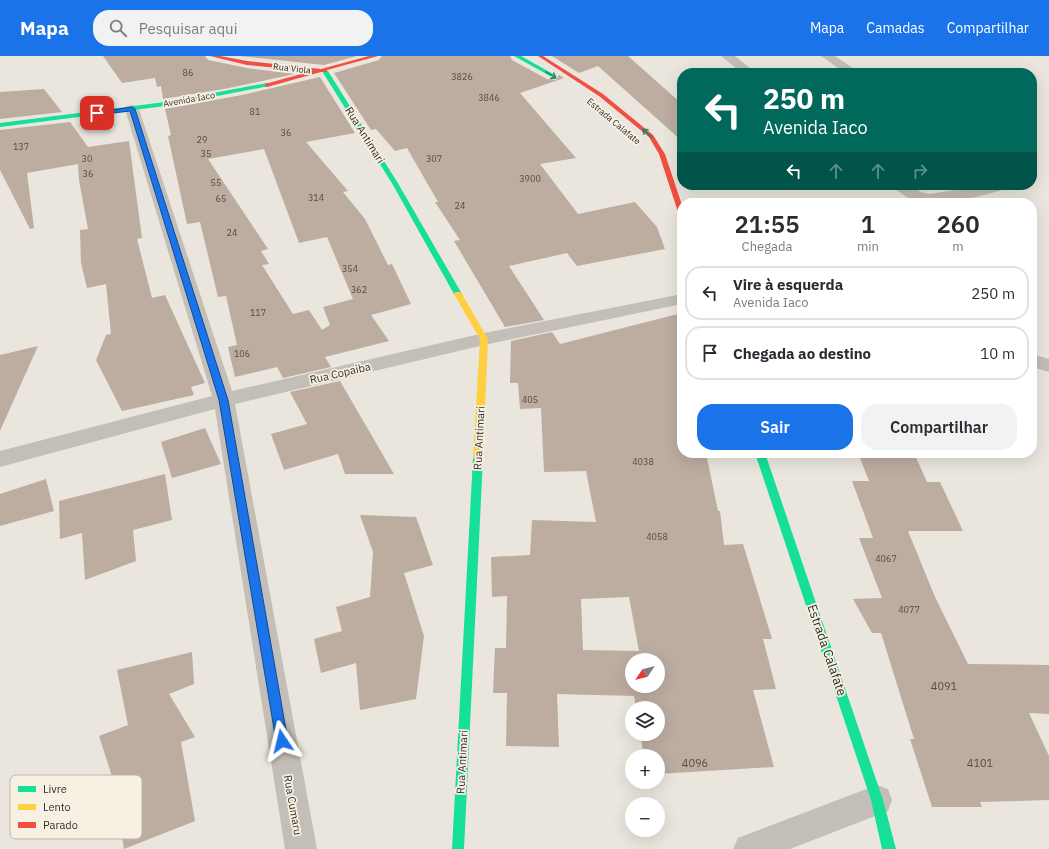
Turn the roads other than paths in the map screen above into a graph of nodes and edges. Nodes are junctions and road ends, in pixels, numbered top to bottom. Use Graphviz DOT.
graph roads {
  1 [pos="212,56"];
  2 [pos="375,56"];
  3 [pos="517,56"];
  4 [pos="540,56"];
  5 [pos="726,56"];
  6 [pos="827,56"];
  7 [pos="743,68"];
  8 [pos="846,68"];
  9 [pos="325,71"];
  10 [pos="562,81"];
  11 [pos="574,89"];
  12 [pos="586,97"];
  13 [pos="132,109"];
  14 [pos="0,125"];
  15 [pos="650,151"];
  16 [pos="667,165"];
  17 [pos="907,190"];
  18 [pos="979,190"];
  19 [pos="922,198"];
  20 [pos="934,198"];
  21 [pos="677,202"];
  22 [pos="677,300"];
  23 [pos="484,339"];
  24 [pos="1037,362"];
  25 [pos="1049,366"];
  26 [pos="224,400"];
  27 [pos="762,458"];
  28 [pos="0,459"];
  29 [pos="877,800"];
  30 [pos="301,849"];
  31 [pos="458,849"];
  32 [pos="749,849"];
  33 [pos="889,849"];
  1 -- 9 [label="street, Rua Viola"];
  2 -- 9 [label="street, Avenida Iaco"];
  3 -- 10 [label="street, one-way"];
  16 -- 4 [label="street, Estrada Calafate, one-way"];
  5 -- 7 [label="street"];
  6 -- 8 [label="street"];
  9 -- 13 [label="street, Avenida Iaco"];
  9 -- 23 [label="street, Rua Antimari"];
  11 -- 12 [label="street, Estrada Calafate"];
  13 -- 14 [label="street, Avenida Iaco"];
  13 -- 26 [label="street, Rua Cumaru"];
  15 -- 16 [label="street, Estrada Calafate"];
  16 -- 21 [label="street, Estrada Calafate"];
  17 -- 19 [label="street"];
  18 -- 20 [label="street"];
  22 -- 23 [label="street, Rua Copaiba"];
  23 -- 26 [label="street, Rua Copaiba"];
  23 -- 31 [label="street, Rua Antimari"];
  24 -- 25 [label="street"];
  26 -- 28 [label="street, Rua Copaiba"];
  26 -- 30 [label="street, Rua Cumaru"];
  27 -- 29 [label="street, Estrada Calafate"];
  29 -- 32 [label="street"];
  29 -- 33 [label="street, Estrada Calafate"];
}
